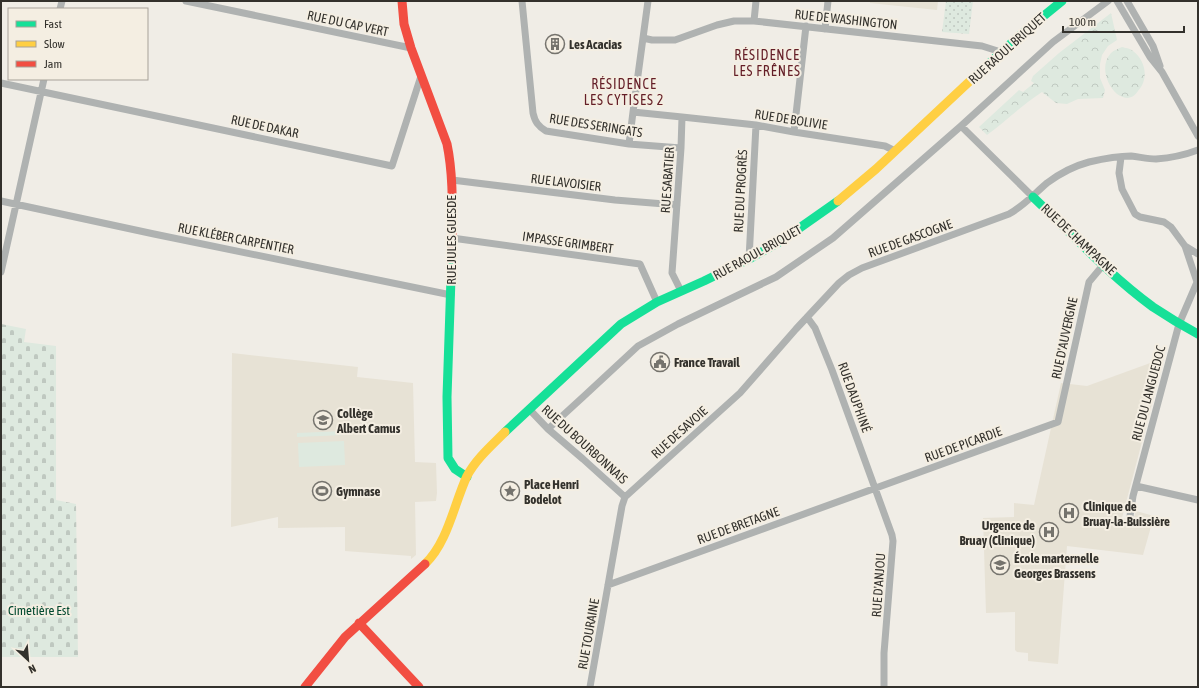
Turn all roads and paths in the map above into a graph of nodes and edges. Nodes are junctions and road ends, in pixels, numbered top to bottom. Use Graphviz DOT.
graph roads {
  1 [pos="186,1"];
  2 [pos="402,1"];
  3 [pos="522,1"];
  4 [pos="648,1"];
  5 [pos="756,1"];
  6 [pos="828,1"];
  7 [pos="1062,1"];
  8 [pos="1108,1"];
  9 [pos="1117,1"];
  10 [pos="1127,1"];
  11 [pos="754,21"];
  12 [pos="806,26"];
  13 [pos="825,29"];
  14 [pos="643,38"];
  15 [pos="411,48"];
  16 [pos="1001,52"];
  17 [pos="1162,72"];
  18 [pos="421,76"];
  19 [pos="44,80"];
  20 [pos="1,83"];
  21 [pos="41,91"];
  22 [pos="633,112"];
  23 [pos="682,117"];
  24 [pos="756,125"];
  25 [pos="962,126"];
  26 [pos="794,132"];
  27 [pos="1198,136"];
  28 [pos="629,144"];
  29 [pos="681,148"];
  30 [pos="1198,150"];
  31 [pos="894,151"];
  32 [pos="1121,157"];
  33 [pos="452,180"];
  34 [pos="1033,196"];
  35 [pos="1,201"];
  36 [pos="17,204"];
  37 [pos="677,205"];
  38 [pos="452,238"];
  39 [pos="1185,246"];
  40 [pos="1198,254"];
  41 [pos="749,259"];
  42 [pos="1104,264"];
  43 [pos="1,272"];
  44 [pos="1197,281"];
  45 [pos="681,292"];
  46 [pos="451,295"];
  47 [pos="657,302"];
  48 [pos="807,317"];
  49 [pos="1179,324"];
  50 [pos="1198,334"];
  51 [pos="529,410"];
  52 [pos="1058,422"];
  53 [pos="548,429"];
  54 [pos="467,477"];
  55 [pos="1136,486"];
  56 [pos="876,488"];
  57 [pos="625,497"];
  58 [pos="1198,500"];
  59 [pos="1130,516"];
  60 [pos="608,585"];
  61 [pos="359,623"];
  62 [pos="306,687"];
  63 [pos="419,687"];
  64 [pos="590,687"];
  65 [pos="884,687"];
  1 -- 15 [label="street, RUE DU CAP VERT"];
  2 -- 15 [label="street, RUE JULES GUESDE"];
  3 -- 28 [label="street, RUE DES SERINGATS"];
  4 -- 14 [label="street"];
  5 -- 11 [label="street"];
  6 -- 13 [label="street"];
  7 -- 16 [label="street, RUE RAOUL BRIQUET"];
  8 -- 25 [label="street"];
  9 -- 17 [label="street"];
  10 -- 17 [label="street"];
  11 -- 12 [label="street, RUE DE WASHINGTON"];
  11 -- 14 [label="street, RUE DE WASHINGTON"];
  12 -- 13 [label="street, RUE DE WASHINGTON"];
  12 -- 26 [label="street"];
  13 -- 16 [label="street, RUE DE WASHINGTON"];
  14 -- 22 [label="street"];
  15 -- 18 [label="street, RUE JULES GUESDE"];
  16 -- 31 [label="street, RUE RAOUL BRIQUET"];
  17 -- 27 [label="street"];
  18 -- 21 [label="street, RUE DE DAKAR"];
  18 -- 33 [label="street, RUE JULES GUESDE"];
  19 -- 21 [label="street"];
  20 -- 21 [label="street"];
  21 -- 36 [label="street"];
  22 -- 23 [label="street"];
  22 -- 28 [label="street"];
  23 -- 24 [label="street, RUE DE BOLIVIE"];
  23 -- 29 [label="street, RUE SABATIER"];
  24 -- 26 [label="street, RUE DE BOLIVIE"];
  24 -- 41 [label="street, RUE DU PROGRÈS"];
  25 -- 34 [label="street, RUE DE CHAMPAGNE"];
  25 -- 53 [label="street"];
  26 -- 31 [label="street, RUE DE BOLIVIE"];
  28 -- 29 [label="street, RUE DES SERINGATS"];
  29 -- 37 [label="street, RUE SABATIER"];
  30 -- 32 [label="street, RUE DE GASCOGNE"];
  31 -- 41 [label="street, RUE RAOUL BRIQUET"];
  32 -- 34 [label="street, RUE DE GASCOGNE"];
  32 -- 39 [label="street"];
  33 -- 37 [label="street, RUE LAVOISIER"];
  33 -- 38 [label="street, RUE JULES GUESDE"];
  34 -- 42 [label="street, RUE DE CHAMPAGNE"];
  34 -- 48 [label="street, RUE DE GASCOGNE"];
  35 -- 36 [label="street, RUE KLÉBER CARPENTIER"];
  36 -- 43 [label="street"];
  36 -- 46 [label="street, RUE KLÉBER CARPENTIER"];
  37 -- 45 [label="street, RUE SABATIER"];
  38 -- 46 [label="street, RUE JULES GUESDE"];
  38 -- 47 [label="street, IMPASSE GRIMBERT"];
  39 -- 40 [label="street"];
  39 -- 44 [label="street"];
  41 -- 45 [label="street, RUE RAOUL BRIQUET"];
  42 -- 49 [label="street, RUE DE CHAMPAGNE"];
  42 -- 52 [label="street, RUE D'AUVERGNE"];
  44 -- 49 [label="street, RUE DU LANGUEDOC"];
  45 -- 47 [label="street, RUE RAOUL BRIQUET"];
  46 -- 54 [label="street, RUE JULES GUESDE"];
  47 -- 51 [label="street, RUE RAOUL BRIQUET"];
  48 -- 56 [label="street, RUE DAUPHINÉ"];
  48 -- 57 [label="street, RUE DE SAVOIE"];
  49 -- 50 [label="street, RUE DE CHAMPAGNE"];
  49 -- 55 [label="street, RUE DU LANGUEDOC"];
  51 -- 53 [label="street, RUE DU BOURBONNAIS"];
  51 -- 54 [label="street, RUE RAOUL BRIQUET"];
  52 -- 56 [label="street, RUE DE PICARDIE"];
  53 -- 57 [label="street, RUE DU BOURBONNAIS"];
  54 -- 61 [label="street, RUE RAOUL BRIQUET"];
  55 -- 58 [label="street"];
  55 -- 59 [label="street, RUE DU LANGUEDOC"];
  56 -- 60 [label="street, RUE DE BRETAGNE"];
  56 -- 65 [label="street, RUE D'ANJOU"];
  57 -- 60 [label="street"];
  60 -- 64 [label="street, RUE TOURAINE"];
  61 -- 62 [label="street, RUE RAOUL BRIQUET"];
  61 -- 63 [label="street"];
}
